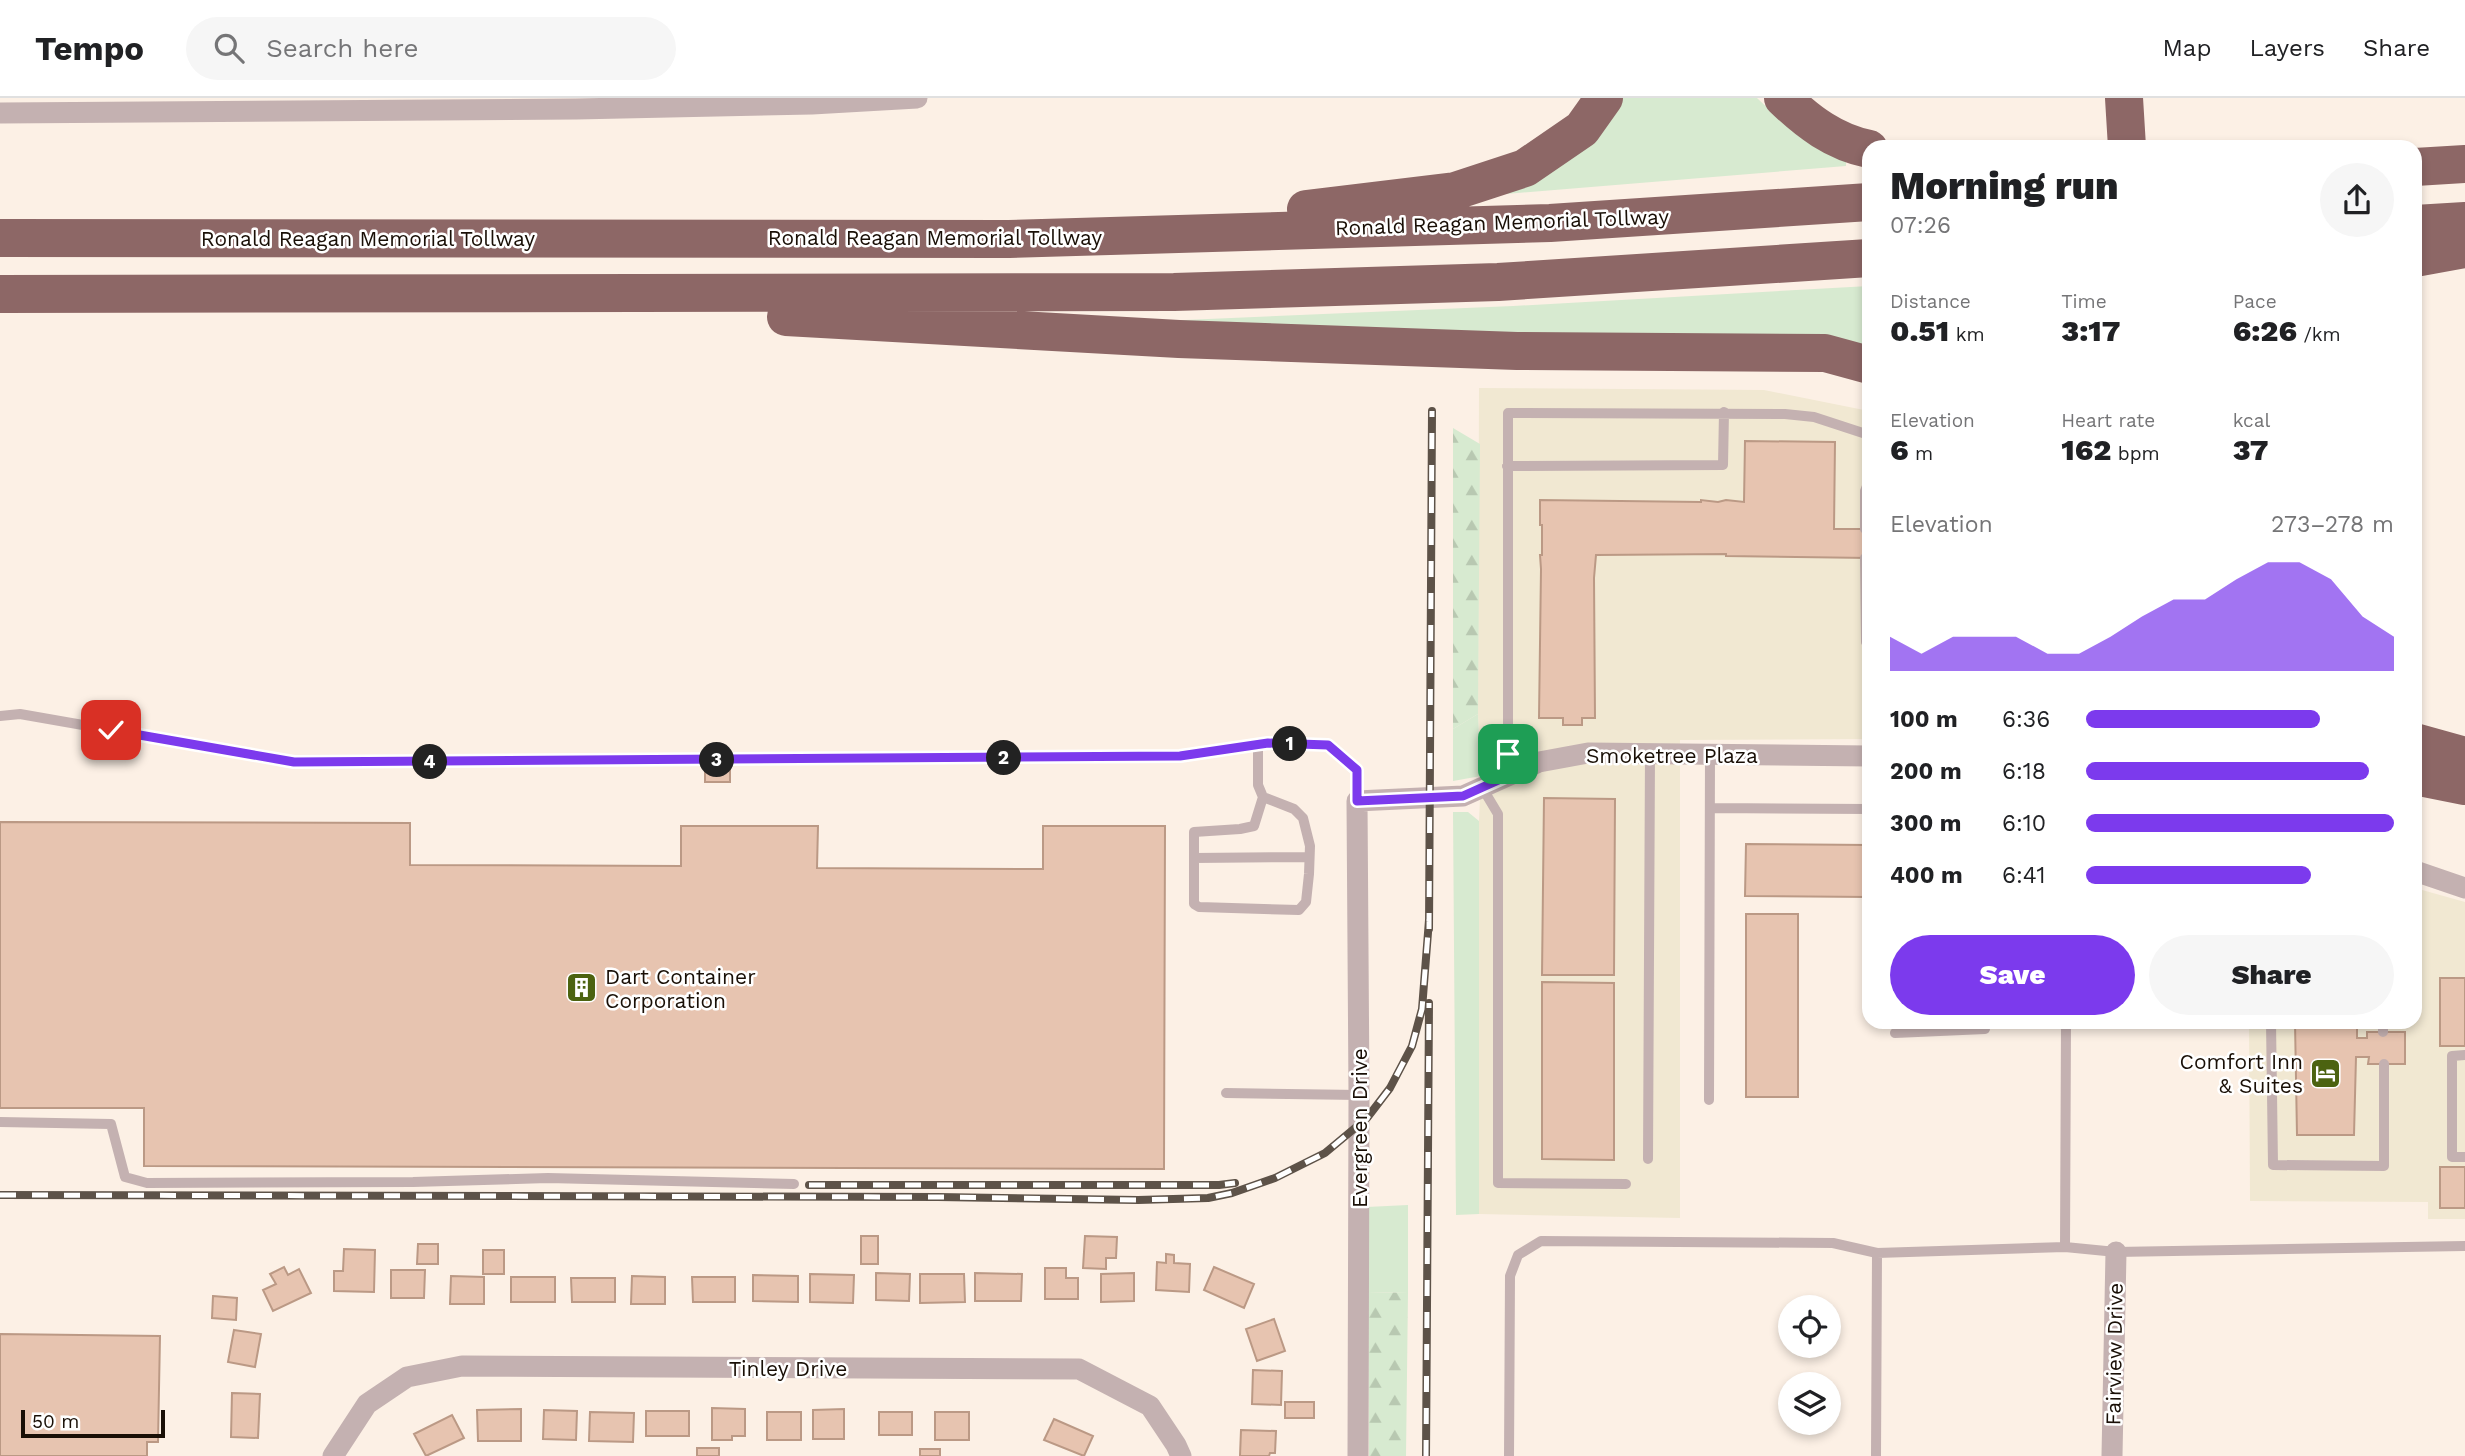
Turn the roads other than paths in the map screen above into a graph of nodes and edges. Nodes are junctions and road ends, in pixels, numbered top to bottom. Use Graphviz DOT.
graph roads {
  1 [pos="917,98"];
  2 [pos="1604,98"];
  3 [pos="1783,98"];
  4 [pos="576,103"];
  5 [pos="0,113"];
  6 [pos="1862,147"];
  7 [pos="2465,164"];
  8 [pos="2422,167"];
  9 [pos="1862,202"];
  10 [pos="2465,221"];
  11 [pos="2422,224"];
  12 [pos="1129,236"];
  13 [pos="0,237"];
  14 [pos="2465,249"];
  15 [pos="2422,257"];
  16 [pos="1862,258"];
  17 [pos="0,294"];
  18 [pos="657,294"];
  19 [pos="1862,363"];
  20 [pos="1724,412"];
  21 [pos="1862,433"];
  22 [pos="1507,466"];
  23 [pos="0,716"];
  24 [pos="2422,744"];
  25 [pos="1258,745"];
  26 [pos="1650,754"];
  27 [pos="1710,755"];
  28 [pos="1862,756"];
  29 [pos="2465,756"];
  30 [pos="1512,774"];
  31 [pos="2422,777"];
  32 [pos="2465,786"];
  33 [pos="1483,789"];
  34 [pos="1263,797"];
  35 [pos="1357,801"];
  36 [pos="2422,801"];
  37 [pos="2465,807"];
  38 [pos="1710,808"];
  39 [pos="1862,809"];
  40 [pos="1309,857"];
  41 [pos="1194,858"];
  42 [pos="2422,874"];
  43 [pos="2465,888"];
  44 [pos="1966,1029"];
  45 [pos="2066,1029"];
  46 [pos="2271,1029"];
  47 [pos="1895,1033"];
  48 [pos="2465,1055"];
  49 [pos="2384,1064"];
  50 [pos="1226,1093"];
  51 [pos="1359,1094"];
  52 [pos="1709,1100"];
  53 [pos="2452,1106"];
  54 [pos="2465,1106"];
  55 [pos="0,1122"];
  56 [pos="2465,1157"];
  57 [pos="1648,1159"];
  58 [pos="794,1184"];
  59 [pos="1626,1184"];
  60 [pos="2465,1246"];
  61 [pos="2065,1247"];
  62 [pos="2116,1252"];
  63 [pos="1877,1253"];
  64 [pos="333,1456"];
  65 [pos="1181,1456"];
  66 [pos="1358,1456"];
  67 [pos="1509,1456"];
  68 [pos="1876,1456"];
  69 [pos="2112,1456"];
  1 -- 4 [label="street"];
  2 -- 12 [label="highway"];
  3 -- 6 [label="highway"];
  4 -- 5 [label="street"];
  7 -- 8 [label="highway"];
  9 -- 12 [label="highway, Ronald Reagan Memorial Tollway"];
  10 -- 11 [label="highway"];
  12 -- 13 [label="highway, Ronald Reagan Memorial Tollway"];
  14 -- 15 [label="highway"];
  16 -- 18 [label="highway"];
  17 -- 18 [label="highway"];
  18 -- 19 [label="highway"];
  20 -- 21 [label="lane"];
  20 -- 22 [label="lane"];
  20 -- 22 [label="lane"];
  22 -- 30 [label="lane"];
  23 -- 25 [label="lane"];
  24 -- 29 [label="highway"];
  25 -- 34 [label="lane"];
  25 -- 35 [label="lane"];
  26 -- 27 [label="street, Smoketree Plaza"];
  26 -- 30 [label="street, Smoketree Plaza"];
  26 -- 57 [label="lane"];
  27 -- 28 [label="street, Smoketree Plaza"];
  27 -- 38 [label="lane"];
  30 -- 33 [label="street, Smoketree Plaza"];
  31 -- 32 [label="highway"];
  33 -- 35 [label="street, Smoketree Plaza"];
  33 -- 59 [label="lane"];
  34 -- 40 [label="lane"];
  34 -- 41 [label="lane"];
  35 -- 51 [label="street, Evergreen Drive"];
  36 -- 37 [label="highway"];
  38 -- 39 [label="lane"];
  38 -- 52 [label="lane"];
  40 -- 41 [label="lane"];
  40 -- 41 [label="lane"];
  42 -- 43 [label="street"];
  44 -- 47 [label="lane"];
  45 -- 61 [label="lane"];
  46 -- 49 [label="lane"];
  48 -- 53 [label="lane"];
  50 -- 51 [label="lane"];
  51 -- 66 [label="street, Evergreen Drive"];
  53 -- 54 [label="lane"];
  53 -- 56 [label="lane"];
  55 -- 58 [label="lane"];
  60 -- 62 [label="lane"];
  61 -- 62 [label="lane"];
  61 -- 63 [label="lane"];
  62 -- 69 [label="street, Fairview Drive"];
  63 -- 67 [label="lane"];
  63 -- 68 [label="lane"];
  64 -- 65 [label="street, Tinley Drive"];
}
